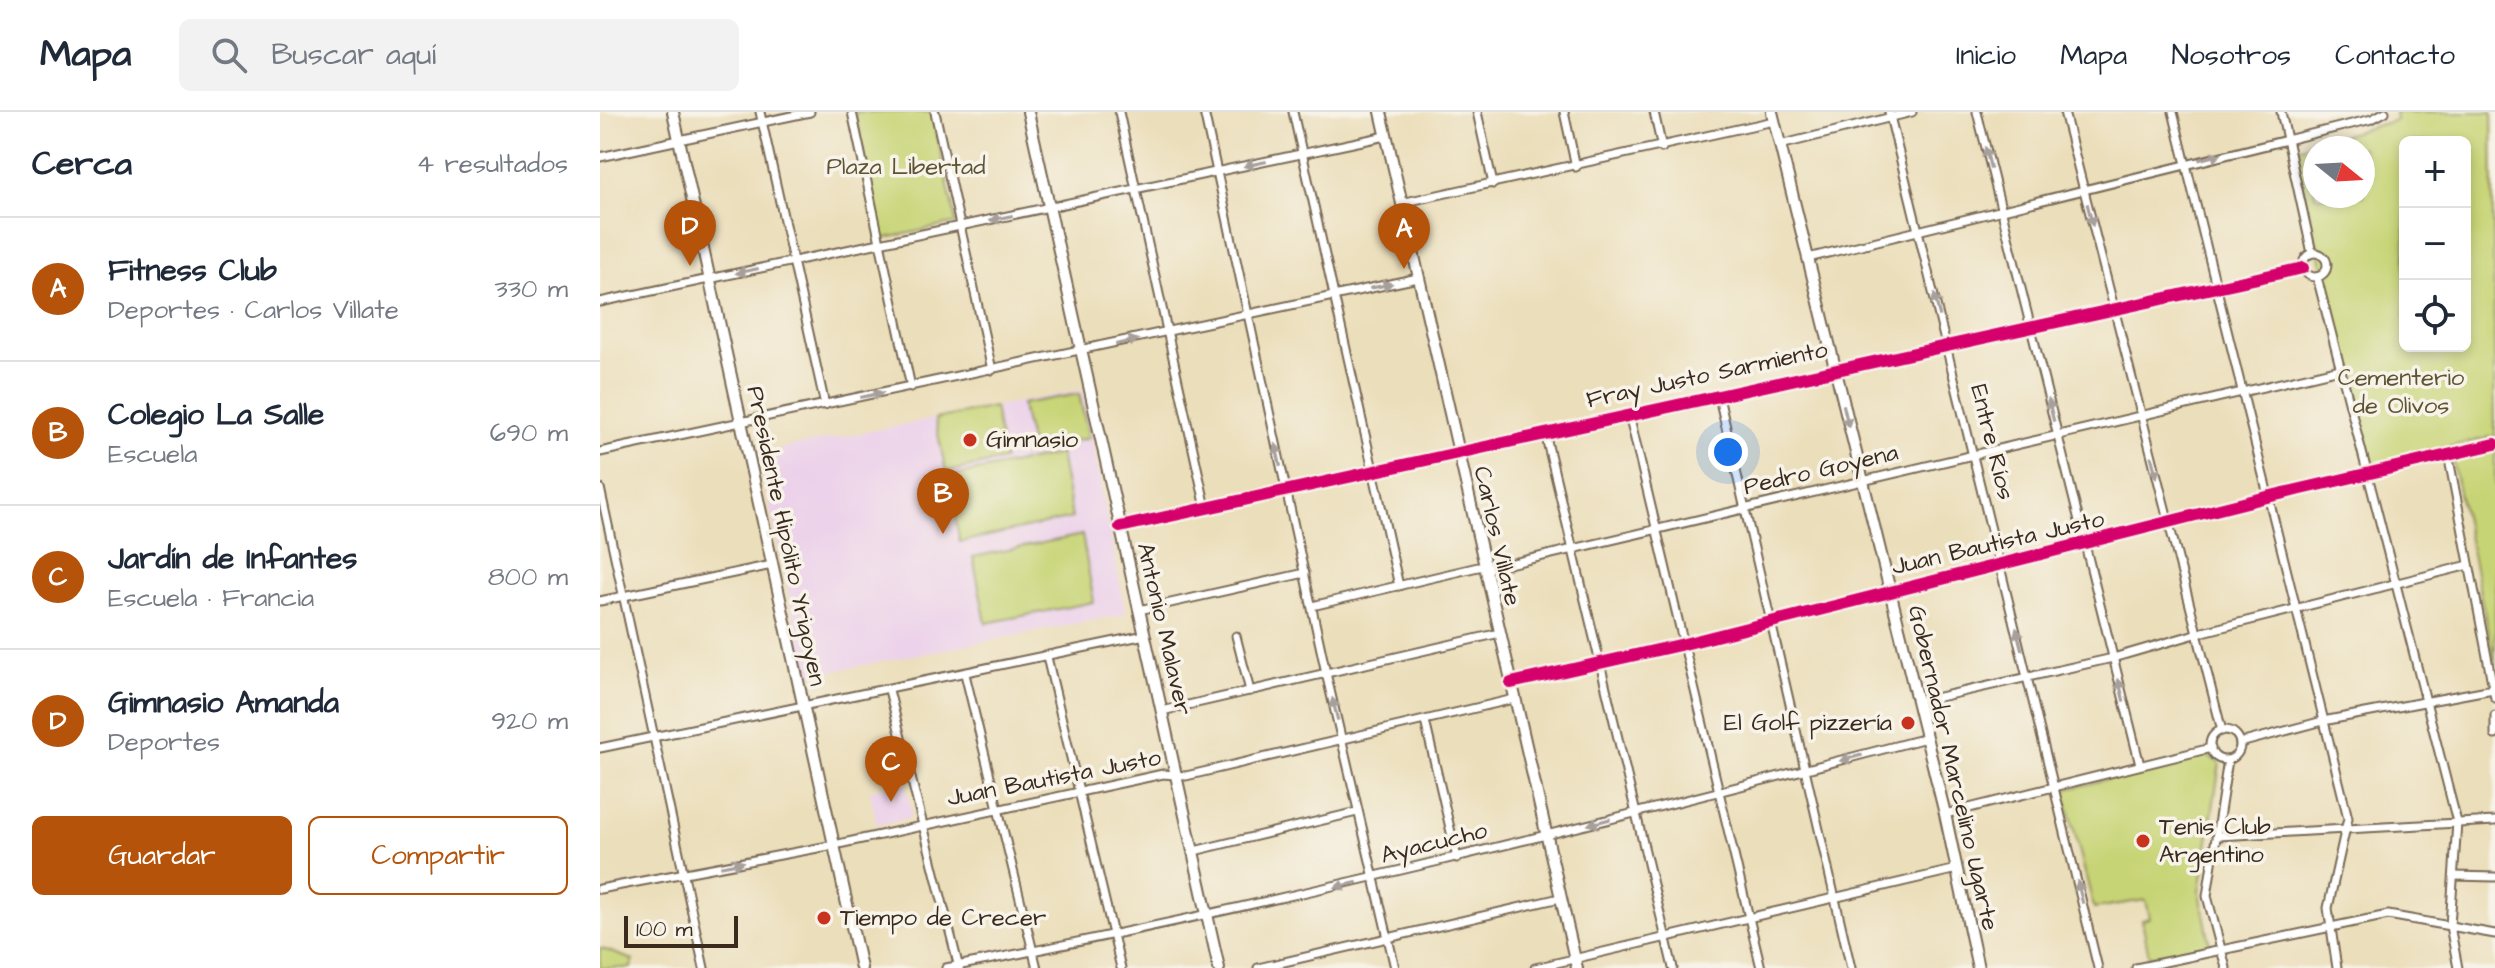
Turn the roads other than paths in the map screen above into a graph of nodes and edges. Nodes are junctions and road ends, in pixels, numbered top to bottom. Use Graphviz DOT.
graph roads {
  1 [pos="673,112"];
  2 [pos="760,112"];
  3 [pos="810,112"];
  4 [pos="852,112"];
  5 [pos="935,112"];
  6 [pos="1028,112"];
  7 [pos="1119,112"];
  8 [pos="1204,112"];
  9 [pos="1293,112"];
  10 [pos="1381,112"];
  11 [pos="1477,112"];
  12 [pos="1564,112"];
  13 [pos="1654,112"];
  14 [pos="1912,112"];
  15 [pos="1977,112"];
  16 [pos="2064,112"];
  17 [pos="2173,112"];
  18 [pos="2281,112"];
  19 [pos="2385,112"];
  20 [pos="1890,115"];
  21 [pos="1773,116"];
  22 [pos="762,122"];
  23 [pos="1386,136"];
  24 [pos="2287,137"];
  25 [pos="679,140"];
  26 [pos="1780,145"];
  27 [pos="1662,148"];
  28 [pos="1302,154"];
  29 [pos="600,157"];
  30 [pos="2186,164"];
  31 [pos="1576,167"];
  32 [pos="1218,172"];
  33 [pos="1493,184"];
  34 [pos="1136,189"];
  35 [pos="2084,191"];
  36 [pos="1401,203"];
  37 [pos="1049,208"];
  38 [pos="2001,211"];
  39 [pos="960,226"];
  40 [pos="1918,231"];
  41 [pos="881,245"];
  42 [pos="2312,253"];
  43 [pos="1808,258"];
  44 [pos="794,261"];
  45 [pos="2303,268"];
  46 [pos="2317,277"];
  47 [pos="1418,278"];
  48 [pos="710,279"];
  49 [pos="2216,287"];
  50 [pos="1334,296"];
  51 [pos="600,302"];
  52 [pos="2114,310"];
  53 [pos="1249,317"];
  54 [pos="2031,328"];
  55 [pos="1168,333"];
  56 [pos="1948,346"];
  57 [pos="1081,352"];
  58 [pos="1835,369"];
  59 [pos="2340,369"];
  60 [pos="992,370"];
  61 [pos="911,387"];
  62 [pos="2241,391"];
  63 [pos="1719,397"];
  64 [pos="825,405"];
  65 [pos="1629,414"];
  66 [pos="2141,416"];
  67 [pos="741,423"];
  68 [pos="1545,433"];
  69 [pos="2057,435"];
  70 [pos="2495,444"];
  71 [pos="600,452"];
  72 [pos="1457,452"];
  73 [pos="1974,454"];
  74 [pos="2448,454"];
  75 [pos="1374,471"];
  76 [pos="2369,472"];
  77 [pos="1861,480"];
  78 [pos="600,488"];
  79 [pos="1286,490"];
  80 [pos="2267,497"];
  81 [pos="1206,508"];
  82 [pos="1745,509"];
  83 [pos="2169,524"];
  84 [pos="1120,527"];
  85 [pos="1657,530"];
  86 [pos="2085,545"];
  87 [pos="1573,550"];
  88 [pos="772,565"];
  89 [pos="2469,565"];
  90 [pos="2002,566"];
  91 [pos="1484,568"];
  92 [pos="1305,573"];
  93 [pos="2397,585"];
  94 [pos="1399,586"];
  95 [pos="1891,592"];
  96 [pos="623,596"];
  97 [pos="600,601"];
  98 [pos="1312,606"];
  99 [pos="1139,610"];
  100 [pos="2294,610"];
  101 [pos="1770,621"];
  102 [pos="1500,633"];
  103 [pos="2199,633"];
  104 [pos="1145,635"];
  105 [pos="1236,636"];
  106 [pos="1684,644"];
  107 [pos="1047,657"];
  108 [pos="2113,658"];
  109 [pos="1599,661"];
  110 [pos="1326,673"];
  111 [pos="965,674"];
  112 [pos="2029,678"];
  113 [pos="1511,683"];
  114 [pos="2493,689"];
  115 [pos="889,690"];
  116 [pos="1250,691"];
  117 [pos="2495,698"];
  118 [pos="1514,699"];
  119 [pos="2427,701"];
  120 [pos="1917,702"];
  121 [pos="804,707"];
  122 [pos="1162,711"];
  123 [pos="2495,716"];
  124 [pos="1425,721"];
  125 [pos="2323,721"];
  126 [pos="2222,731"];
  127 [pos="2495,735"];
  128 [pos="654,738"];
  129 [pos="1926,738"];
  130 [pos="1342,740"];
  131 [pos="2240,743"];
  132 [pos="600,748"];
  133 [pos="2211,748"];
  134 [pos="2228,760"];
  135 [pos="2140,765"];
  136 [pos="1805,770"];
  137 [pos="1177,775"];
  138 [pos="2055,787"];
  139 [pos="1077,792"];
  140 [pos="1719,792"];
  141 [pos="999,808"];
  142 [pos="1357,812"];
  143 [pos="1635,813"];
  144 [pos="1945,814"];
  145 [pos="2495,821"];
  146 [pos="2457,822"];
  147 [pos="925,824"];
  148 [pos="2345,829"];
  149 [pos="1546,836"];
  150 [pos="2218,836"];
  151 [pos="834,845"];
  152 [pos="1194,851"];
  153 [pos="1457,858"];
  154 [pos="1957,869"];
  155 [pos="684,873"];
  156 [pos="2454,876"];
  157 [pos="2495,877"];
  158 [pos="1373,879"];
  159 [pos="600,889"];
  160 [pos="1835,897"];
  161 [pos="1560,898"];
  162 [pos="1209,917"];
  163 [pos="1749,917"];
  164 [pos="2450,926"];
  165 [pos="2328,928"];
  166 [pos="2495,934"];
  167 [pos="1114,935"];
  168 [pos="1388,937"];
  169 [pos="1667,937"];
  170 [pos="2222,949"];
  171 [pos="1034,951"];
  172 [pos="1576,963"];
  173 [pos="959,967"];
  174 [pos="704,968"];
  175 [pos="861,968"];
  176 [pos="946,968"];
  177 [pos="1037,968"];
  178 [pos="1121,968"];
  179 [pos="1219,968"];
  180 [pos="1258,968"];
  181 [pos="1395,968"];
  182 [pos="1535,968"];
  183 [pos="1673,968"];
  184 [pos="1761,968"];
  185 [pos="1851,968"];
  186 [pos="1978,968"];
  187 [pos="2098,968"];
  188 [pos="2136,968"];
  189 [pos="2226,968"];
  190 [pos="2337,968"];
  191 [pos="2458,968"];
  1 -- 25 [label="street, Presidente Hipólito Yrigoyen"];
  2 -- 22 [label="street"];
  3 -- 22 [label="street"];
  4 -- 41 [label="street"];
  5 -- 39 [label="street"];
  6 -- 37 [label="street, Antonio Malaver"];
  7 -- 34 [label="street"];
  8 -- 32 [label="street"];
  9 -- 28 [label="street"];
  10 -- 23 [label="street, Carlos Villate"];
  11 -- 33 [label="street"];
  12 -- 31 [label="street"];
  13 -- 27 [label="street"];
  14 -- 20 [label="street"];
  38 -- 15 [label="street, one-way"];
  16 -- 35 [label="street"];
  17 -- 30 [label="street"];
  18 -- 24 [label="street"];
  19 -- 24 [label="street"];
  20 -- 26 [label="street"];
  20 -- 40 [label="street, Entre Ríos"];
  21 -- 26 [label="street, Gobernador Marcelino Ugarte"];
  21 -- 27 [label="street"];
  22 -- 25 [label="street"];
  22 -- 44 [label="street"];
  23 -- 28 [label="street"];
  23 -- 36 [label="street, Carlos Villate"];
  30 -- 24 [label="street, one-way"];
  24 -- 42 [label="street"];
  25 -- 29 [label="street"];
  25 -- 48 [label="street, Presidente Hipólito Yrigoyen"];
  26 -- 43 [label="street, Gobernador Marcelino Ugarte"];
  27 -- 31 [label="street"];
  28 -- 32 [label="street, one-way"];
  28 -- 50 [label="street"];
  30 -- 35 [label="street"];
  30 -- 49 [label="street"];
  31 -- 33 [label="street"];
  32 -- 34 [label="street"];
  32 -- 53 [label="street"];
  33 -- 36 [label="street"];
  34 -- 37 [label="street"];
  34 -- 55 [label="street"];
  35 -- 38 [label="street"];
  35 -- 52 [label="street, one-way"];
  36 -- 47 [label="street, Carlos Villate"];
  37 -- 39 [label="street, one-way"];
  37 -- 57 [label="street, Antonio Malaver"];
  38 -- 40 [label="street"];
  38 -- 54 [label="street"];
  39 -- 41 [label="street"];
  39 -- 60 [label="street"];
  40 -- 43 [label="street"];
  56 -- 40 [label="street, Entre Ríos, one-way"];
  41 -- 44 [label="street"];
  41 -- 61 [label="street"];
  42 -- 45 [label="street"];
  42 -- 46 [label="street"];
  43 -- 58 [label="street, Gobernador Marcelino Ugarte"];
  44 -- 48 [label="street, one-way"];
  44 -- 64 [label="street"];
  45 -- 46 [label="street"];
  45 -- 49 [label="street, Fray Justo Sarmiento"];
  46 -- 59 [label="street"];
  50 -- 47 [label="street, one-way"];
  47 -- 72 [label="street, Carlos Villate"];
  48 -- 51 [label="street"];
  48 -- 67 [label="street, Presidente Hipólito Yrigoyen"];
  49 -- 52 [label="street, Fray Justo Sarmiento"];
  49 -- 62 [label="street"];
  50 -- 53 [label="street"];
  50 -- 75 [label="street"];
  52 -- 54 [label="street, Fray Justo Sarmiento"];
  52 -- 66 [label="street"];
  53 -- 55 [label="street"];
  79 -- 53 [label="street, one-way"];
  54 -- 56 [label="street, Fray Justo Sarmiento"];
  69 -- 54 [label="street, one-way"];
  57 -- 55 [label="street, one-way"];
  55 -- 81 [label="street"];
  56 -- 58 [label="street, Fray Justo Sarmiento"];
  56 -- 73 [label="street, Entre Ríos"];
  57 -- 60 [label="street"];
  57 -- 84 [label="street, Antonio Malaver"];
  58 -- 63 [label="street, Fray Justo Sarmiento"];
  58 -- 77 [label="street, Gobernador Marcelino Ugarte, one-way"];
  59 -- 62 [label="street, Pedro Goyena"];
  59 -- 76 [label="street"];
  60 -- 61 [label="street"];
  64 -- 61 [label="street, one-way"];
  62 -- 66 [label="street, Pedro Goyena"];
  62 -- 80 [label="street"];
  63 -- 65 [label="street, Fray Justo Sarmiento"];
  63 -- 82 [label="street"];
  64 -- 67 [label="street"];
  65 -- 68 [label="street, Fray Justo Sarmiento"];
  65 -- 85 [label="street"];
  66 -- 69 [label="street, Pedro Goyena"];
  66 -- 83 [label="street, one-way"];
  67 -- 71 [label="street"];
  67 -- 88 [label="street, Presidente Hipólito Yrigoyen"];
  68 -- 72 [label="street, Fray Justo Sarmiento"];
  68 -- 87 [label="street"];
  69 -- 73 [label="street, Pedro Goyena"];
  69 -- 86 [label="street"];
  70 -- 74 [label="street, Juan Bautista Justo"];
  72 -- 75 [label="street, Fray Justo Sarmiento"];
  72 -- 91 [label="street, Carlos Villate"];
  73 -- 77 [label="street, Pedro Goyena"];
  73 -- 90 [label="street, Entre Ríos"];
  74 -- 76 [label="street, Juan Bautista Justo"];
  74 -- 89 [label="street"];
  75 -- 79 [label="street, Fray Justo Sarmiento"];
  75 -- 94 [label="street"];
  76 -- 80 [label="street, Juan Bautista Justo"];
  76 -- 93 [label="street"];
  77 -- 82 [label="street, Pedro Goyena"];
  77 -- 95 [label="street, Gobernador Marcelino Ugarte"];
  78 -- 96 [label="street"];
  79 -- 81 [label="street, Fray Justo Sarmiento"];
  79 -- 92 [label="street"];
  80 -- 83 [label="street, Juan Bautista Justo"];
  80 -- 100 [label="street"];
  81 -- 84 [label="street, Fray Justo Sarmiento"];
  82 -- 85 [label="street, Pedro Goyena"];
  82 -- 101 [label="street"];
  83 -- 86 [label="street, Juan Bautista Justo"];
  83 -- 103 [label="street"];
  84 -- 99 [label="street, Antonio Malaver"];
  85 -- 87 [label="street, Pedro Goyena"];
  85 -- 106 [label="street"];
  86 -- 90 [label="street, Juan Bautista Justo"];
  86 -- 108 [label="street"];
  87 -- 91 [label="street, Pedro Goyena"];
  87 -- 109 [label="street"];
  88 -- 96 [label="street"];
  88 -- 121 [label="street, Presidente Hipólito Yrigoyen"];
  89 -- 93 [label="street"];
  89 -- 114 [label="street"];
  90 -- 95 [label="street, Juan Bautista Justo"];
  112 -- 90 [label="street, Entre Ríos, one-way"];
  91 -- 94 [label="street, Pedro Goyena"];
  91 -- 102 [label="street, Carlos Villate"];
  92 -- 98 [label="street"];
  92 -- 99 [label="street"];
  93 -- 100 [label="street"];
  93 -- 119 [label="street"];
  94 -- 98 [label="street, Pedro Goyena"];
  95 -- 101 [label="street, Juan Bautista Justo"];
  95 -- 120 [label="street, Gobernador Marcelino Ugarte"];
  96 -- 97 [label="street"];
  96 -- 128 [label="street"];
  98 -- 110 [label="street"];
  99 -- 104 [label="street, Antonio Malaver"];
  100 -- 103 [label="street"];
  100 -- 125 [label="street"];
  101 -- 106 [label="street, Juan Bautista Justo"];
  101 -- 136 [label="street"];
  102 -- 110 [label="street"];
  102 -- 113 [label="street, Carlos Villate"];
  103 -- 108 [label="street"];
  103 -- 126 [label="street"];
  104 -- 107 [label="street"];
  104 -- 122 [label="street, Antonio Malaver"];
  105 -- 116 [label="street"];
  106 -- 109 [label="street, Juan Bautista Justo"];
  106 -- 140 [label="street"];
  107 -- 111 [label="street"];
  107 -- 139 [label="street"];
  108 -- 112 [label="street"];
  135 -- 108 [label="street, one-way"];
  109 -- 113 [label="street, Juan Bautista Justo"];
  109 -- 143 [label="street"];
  110 -- 116 [label="street"];
  130 -- 110 [label="street, one-way"];
  111 -- 115 [label="street"];
  111 -- 141 [label="street"];
  112 -- 120 [label="street"];
  112 -- 138 [label="street, Entre Ríos"];
  113 -- 118 [label="street, Carlos Villate"];
  114 -- 117 [label="street"];
  114 -- 119 [label="street"];
  115 -- 121 [label="street"];
  115 -- 147 [label="street"];
  116 -- 122 [label="street"];
  118 -- 124 [label="street, Juan Bautista Justo"];
  118 -- 149 [label="street, Carlos Villate"];
  119 -- 125 [label="street"];
  119 -- 146 [label="street"];
  120 -- 129 [label="street, Gobernador Marcelino Ugarte"];
  121 -- 128 [label="street"];
  121 -- 151 [label="street, Presidente Hipólito Yrigoyen"];
  122 -- 137 [label="street, Antonio Malaver"];
  123 -- 127 [label="street"];
  124 -- 130 [label="street, Juan Bautista Justo"];
  124 -- 153 [label="street"];
  125 -- 131 [label="street"];
  125 -- 148 [label="street"];
  126 -- 131 [label="street"];
  126 -- 133 [label="street"];
  128 -- 132 [label="street"];
  128 -- 155 [label="street"];
  129 -- 136 [label="street, Ayacucho, one-way"];
  129 -- 144 [label="street, Gobernador Marcelino Ugarte"];
  130 -- 137 [label="street, Juan Bautista Justo"];
  130 -- 142 [label="street"];
  131 -- 134 [label="street"];
  133 -- 134 [label="street"];
  133 -- 135 [label="street"];
  134 -- 150 [label="street"];
  135 -- 138 [label="street"];
  136 -- 140 [label="street, Ayacucho"];
  136 -- 160 [label="street"];
  137 -- 139 [label="street, Juan Bautista Justo"];
  137 -- 152 [label="street, Antonio Malaver"];
  138 -- 144 [label="street"];
  187 -- 138 [label="street, Entre Ríos, one-way"];
  139 -- 141 [label="street, Juan Bautista Justo"];
  139 -- 167 [label="street"];
  140 -- 143 [label="street, Ayacucho"];
  140 -- 163 [label="street"];
  141 -- 147 [label="street, Juan Bautista Justo"];
  141 -- 171 [label="street"];
  142 -- 152 [label="street"];
  142 -- 158 [label="street"];
  143 -- 149 [label="street, Ayacucho, one-way"];
  143 -- 169 [label="street"];
  144 -- 154 [label="street, Gobernador Marcelino Ugarte"];
  145 -- 146 [label="street"];
  146 -- 148 [label="street"];
  146 -- 156 [label="street"];
  147 -- 151 [label="street, Juan Bautista Justo"];
  147 -- 173 [label="street"];
  148 -- 150 [label="street"];
  148 -- 165 [label="street"];
  149 -- 153 [label="street, Ayacucho"];
  149 -- 161 [label="street, Carlos Villate"];
  150 -- 170 [label="street"];
  155 -- 151 [label="street, Juan Bautista Justo, one-way"];
  151 -- 175 [label="street, Presidente Hipólito Yrigoyen"];
  152 -- 162 [label="street, Antonio Malaver"];
  153 -- 158 [label="street, Ayacucho"];
  154 -- 160 [label="street"];
  154 -- 186 [label="street, Gobernador Marcelino Ugarte"];
  155 -- 159 [label="street, Juan Bautista Justo"];
  155 -- 174 [label="street"];
  156 -- 157 [label="street"];
  156 -- 164 [label="street"];
  158 -- 162 [label="street, Ayacucho, one-way"];
  158 -- 168 [label="street"];
  160 -- 163 [label="street"];
  160 -- 185 [label="street"];
  161 -- 168 [label="street"];
  161 -- 172 [label="street, Carlos Villate"];
  162 -- 167 [label="street, Ayacucho"];
  162 -- 179 [label="street, Antonio Malaver"];
  163 -- 169 [label="street"];
  163 -- 184 [label="street"];
  164 -- 165 [label="street"];
  164 -- 166 [label="street"];
  164 -- 191 [label="street"];
  165 -- 170 [label="street"];
  165 -- 190 [label="street"];
  167 -- 171 [label="street, Ayacucho"];
  167 -- 178 [label="street"];
  168 -- 180 [label="street"];
  168 -- 181 [label="street"];
  169 -- 172 [label="street"];
  169 -- 183 [label="street"];
  170 -- 188 [label="street"];
  170 -- 189 [label="street"];
  171 -- 173 [label="street, Ayacucho"];
  171 -- 177 [label="street"];
  172 -- 182 [label="street"];
  173 -- 176 [label="street, Ayacucho"];
}
